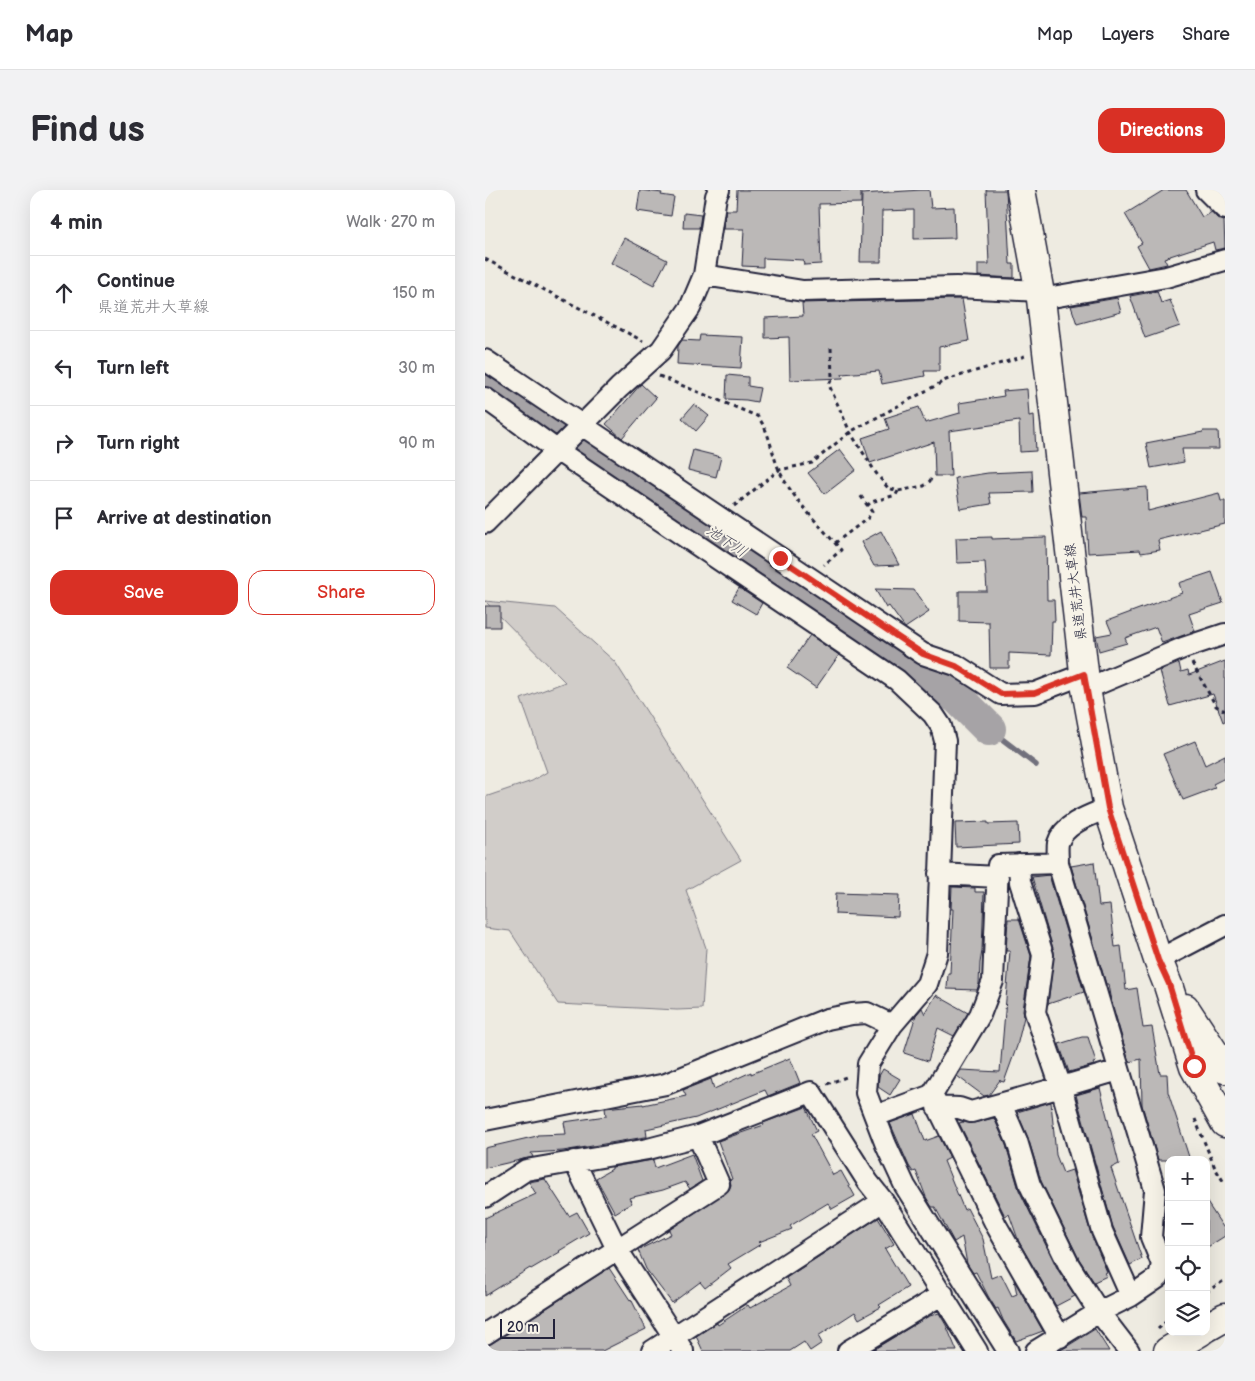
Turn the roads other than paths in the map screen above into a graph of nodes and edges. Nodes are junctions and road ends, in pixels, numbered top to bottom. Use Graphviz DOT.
graph roads {
  1 [pos="719,190"];
  2 [pos="1021,190"];
  3 [pos="1206,190"];
  4 [pos="1225,209"];
  5 [pos="1225,260"];
  6 [pos="704,276"];
  7 [pos="1041,295"];
  8 [pos="485,360"];
  9 [pos="485,398"];
  10 [pos="582,425"];
  11 [pos="558,451"];
  12 [pos="485,523"];
  13 [pos="1225,634"];
  14 [pos="1085,682"];
  15 [pos="1108,808"];
  16 [pos="1057,863"];
  17 [pos="1019,864"];
  18 [pos="939,874"];
  19 [pos="998,877"];
  20 [pos="1225,925"];
  21 [pos="1158,960"];
  22 [pos="1169,984"];
  23 [pos="893,1025"];
  24 [pos="1225,1069"];
  25 [pos="1119,1070"];
  26 [pos="1061,1088"];
  27 [pos="934,1101"];
  28 [pos="1001,1104"];
  29 [pos="875,1116"];
  30 [pos="485,1120"];
  31 [pos="1225,1123"];
  32 [pos="698,1136"];
  33 [pos="574,1161"];
  34 [pos="485,1197"];
  35 [pos="883,1201"];
  36 [pos="617,1249"];
  37 [pos="943,1294"];
  38 [pos="1131,1296"];
  39 [pos="1099,1312"];
  40 [pos="1225,1317"];
  41 [pos="1210,1326"];
  42 [pos="485,1334"];
  43 [pos="1193,1336"];
  44 [pos="1059,1337"];
  45 [pos="678,1344"];
  46 [pos="652,1351"];
  47 [pos="848,1351"];
  48 [pos="977,1351"];
  49 [pos="1008,1351"];
  50 [pos="1037,1351"];
  51 [pos="1129,1351"];
  52 [pos="1168,1351"];
  1 -- 6 [label="street"];
  2 -- 7 [label="main road, 県道荒井大草線"];
  3 -- 4 [label="street"];
  5 -- 7 [label="street"];
  6 -- 7 [label="street"];
  6 -- 10 [label="street"];
  7 -- 14 [label="main road, 県道荒井大草線"];
  8 -- 10 [label="street"];
  9 -- 11 [label="street"];
  10 -- 11 [label="street"];
  10 -- 14 [label="street"];
  11 -- 12 [label="street"];
  11 -- 18 [label="street"];
  13 -- 14 [label="street"];
  14 -- 15 [label="main road, 県道荒井大草線"];
  15 -- 16 [label="street"];
  15 -- 21 [label="main road, 県道荒井大草線"];
  16 -- 17 [label="street"];
  16 -- 25 [label="street"];
  17 -- 19 [label="street"];
  17 -- 26 [label="street"];
  18 -- 19 [label="street"];
  18 -- 23 [label="street"];
  19 -- 27 [label="street"];
  20 -- 21 [label="street"];
  21 -- 22 [label="main road, 県道荒井大草線"];
  22 -- 24 [label="main road, 県道荒井大草線"];
  22 -- 31 [label="main road, 県道荒井大草線"];
  23 -- 29 [label="street"];
  23 -- 30 [label="street"];
  25 -- 26 [label="street"];
  25 -- 38 [label="street"];
  26 -- 28 [label="street"];
  26 -- 38 [label="street"];
  27 -- 28 [label="street"];
  27 -- 29 [label="street"];
  27 -- 44 [label="street"];
  28 -- 39 [label="street"];
  29 -- 49 [label="street"];
  32 -- 33 [label="street"];
  32 -- 35 [label="street"];
  32 -- 36 [label="street"];
  33 -- 34 [label="street"];
  33 -- 36 [label="street"];
  35 -- 37 [label="street"];
  35 -- 45 [label="street"];
  36 -- 42 [label="street"];
  36 -- 45 [label="street"];
  37 -- 47 [label="street"];
  37 -- 48 [label="street"];
  38 -- 39 [label="street"];
  39 -- 44 [label="street"];
  39 -- 51 [label="street"];
  40 -- 41 [label="main road"];
  43 -- 52 [label="main road"];
  44 -- 50 [label="street"];
  45 -- 46 [label="street"];
}
